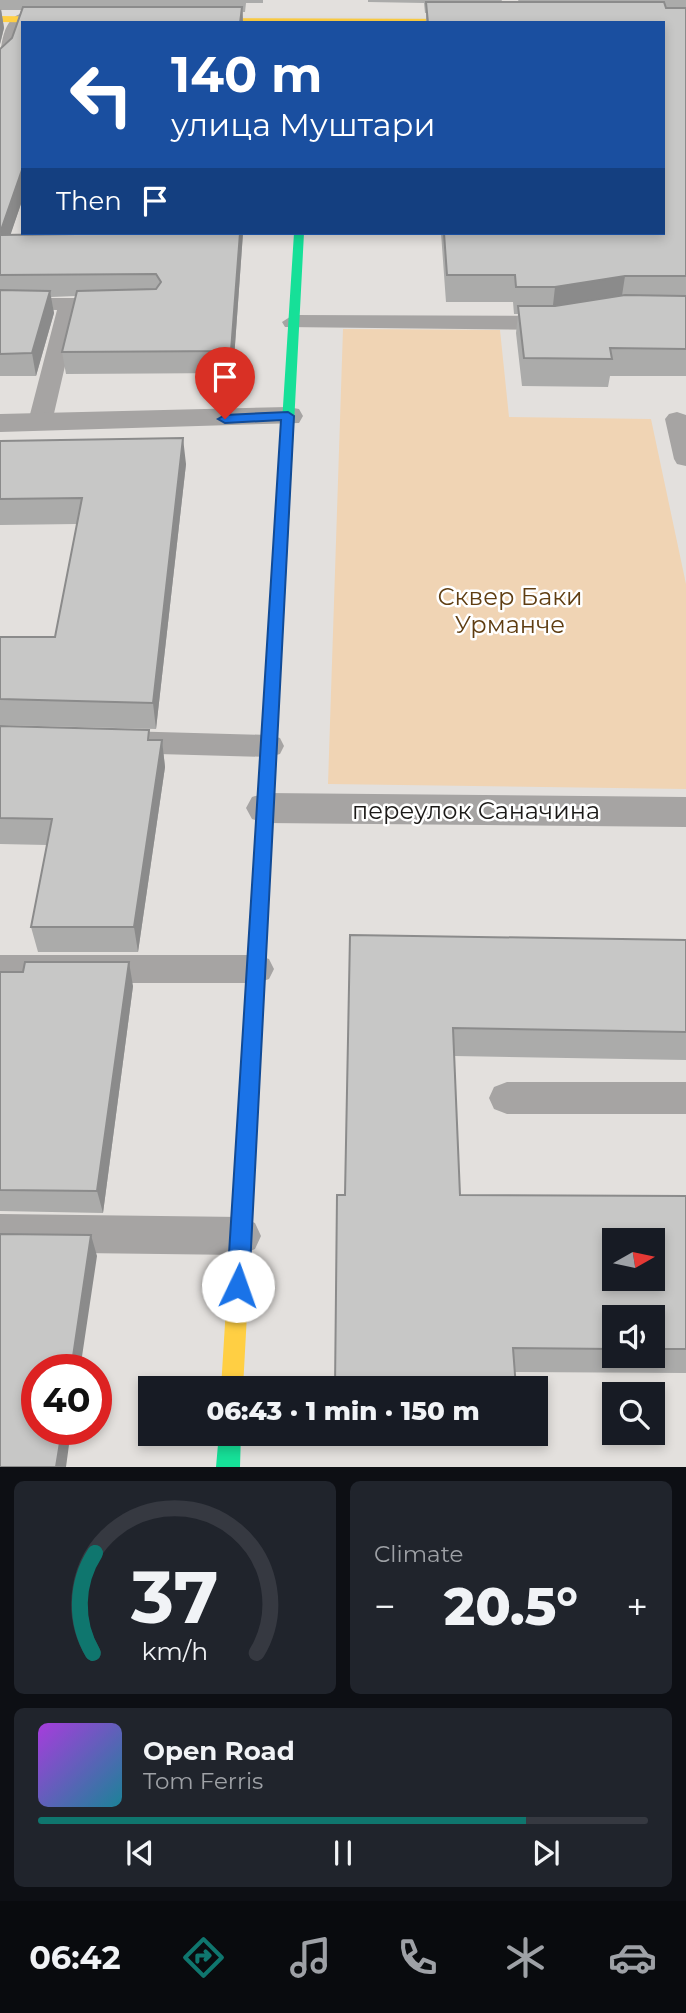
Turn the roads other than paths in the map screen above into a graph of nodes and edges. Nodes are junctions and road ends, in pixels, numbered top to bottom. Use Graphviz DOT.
graph roads {
  1 [pos="312,0"];
  2 [pos="0,19"];
  3 [pos="20,19"];
  4 [pos="86,20"];
  5 [pos="312,21"];
  6 [pos="0,64"];
  7 [pos="299,235"];
  8 [pos="136,303"];
  9 [pos="6,304"];
  10 [pos="69,304"];
  11 [pos="580,319"];
  12 [pos="293,322"];
  13 [pos="288,416"];
  14 [pos="677,419"];
  15 [pos="40,422"];
  16 [pos="0,423"];
  17 [pos="686,459"];
  18 [pos="95,741"];
  19 [pos="269,746"];
  20 [pos="266,808"];
  21 [pos="686,812"];
  22 [pos="0,969"];
  23 [pos="257,969"];
  24 [pos="507,1097"];
  25 [pos="686,1098"];
  26 [pos="0,1234"];
  27 [pos="241,1236"];
  28 [pos="233,1376"];
  29 [pos="229,1446"];
  30 [pos="228,1467"];
  1 -- 5 [label="street"];
  2 -- 3 [label="street"];
  3 -- 4 [label="street"];
  3 -- 6 [label="lane"];
  7 -- 12 [label="street"];
  8 -- 10 [label="lane"];
  9 -- 10 [label="lane"];
  10 -- 15 [label="lane"];
  11 -- 12 [label="lane"];
  12 -- 13 [label="street"];
  13 -- 15 [label="street"];
  13 -- 19 [label="street"];
  14 -- 17 [label="lane"];
  15 -- 16 [label="street"];
  18 -- 19 [label="lane"];
  19 -- 20 [label="street"];
  20 -- 21 [label="street, переулок Саначина"];
  20 -- 23 [label="street"];
  22 -- 23 [label="lane"];
  23 -- 27 [label="street"];
  24 -- 25 [label="lane"];
  26 -- 27 [label="lane"];
  27 -- 28 [label="street"];
  29 -- 30 [label="street"];
}
